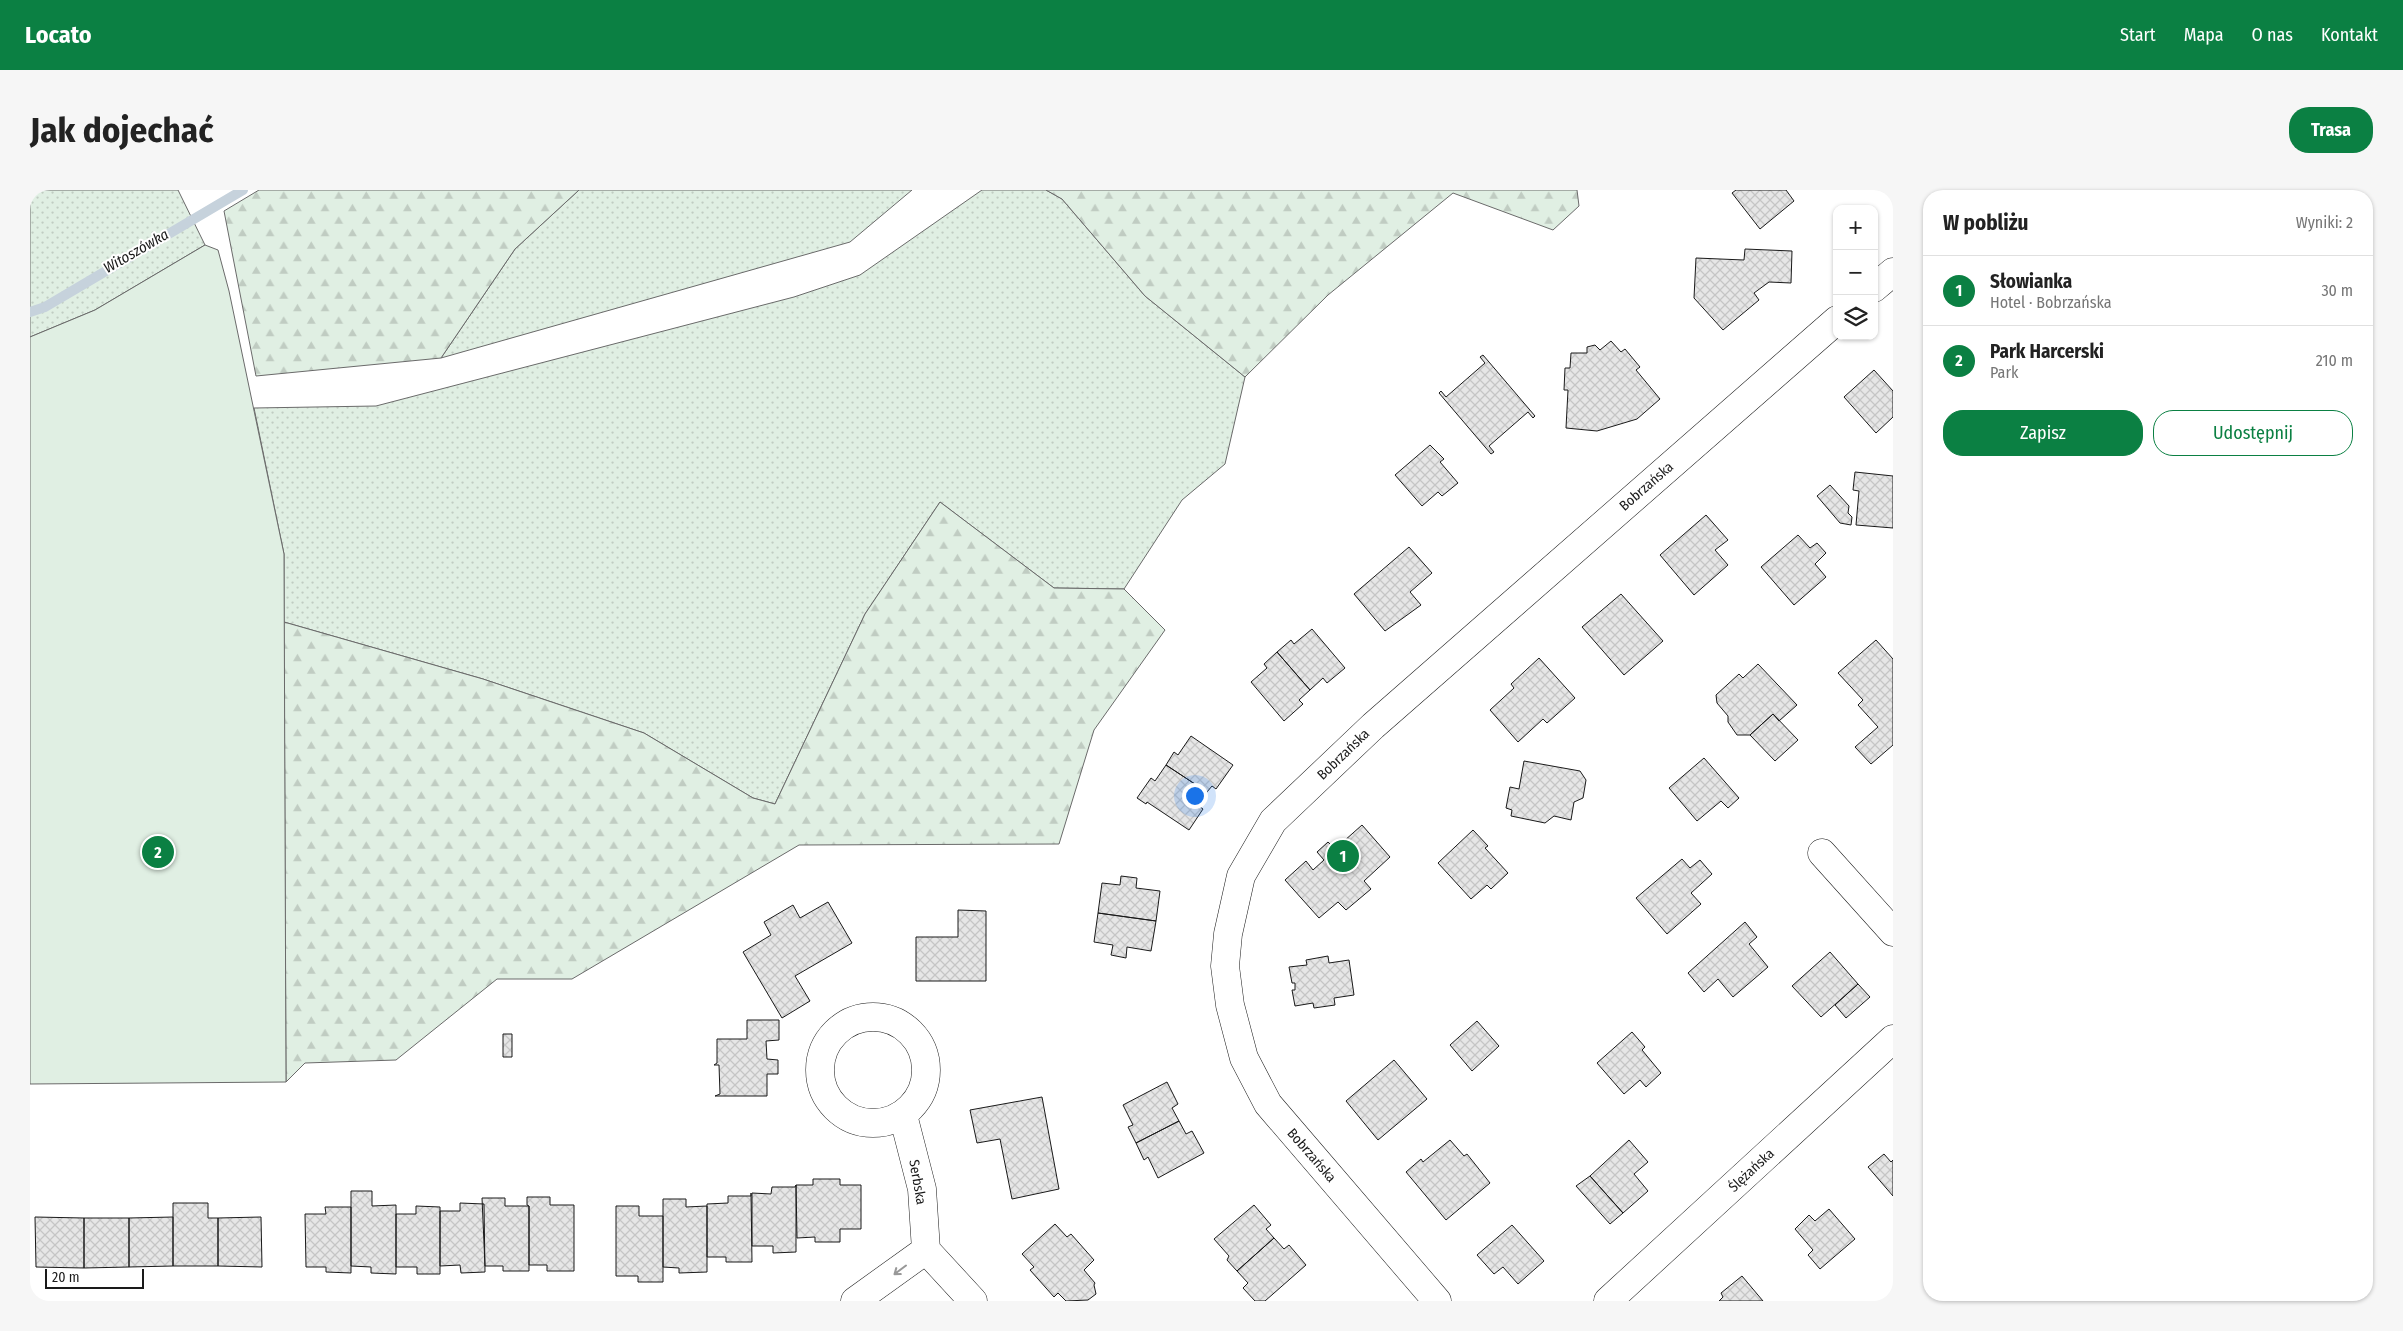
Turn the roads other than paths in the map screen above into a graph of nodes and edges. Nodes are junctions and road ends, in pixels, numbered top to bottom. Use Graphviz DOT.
graph roads {
  1 [pos="1893,272"];
  2 [pos="1878,285"];
  3 [pos="1833,323"];
  4 [pos="1822,853"];
  5 [pos="1893,932"];
  6 [pos="1893,1039"];
  7 [pos="903,1115"];
  8 [pos="926,1250"];
  9 [pos="855,1301"];
  10 [pos="973,1301"];
  11 [pos="1437,1301"];
  12 [pos="1608,1301"];
  1 -- 2 [label="street"];
  3 -- 11 [label="street, Bobrzańska"];
  4 -- 5 [label="street"];
  6 -- 12 [label="street, Ślężańska"];
  7 -- 8 [label="street, Serbska"];
  8 -- 9 [label="street, one-way"];
  8 -- 10 [label="street"];
}
